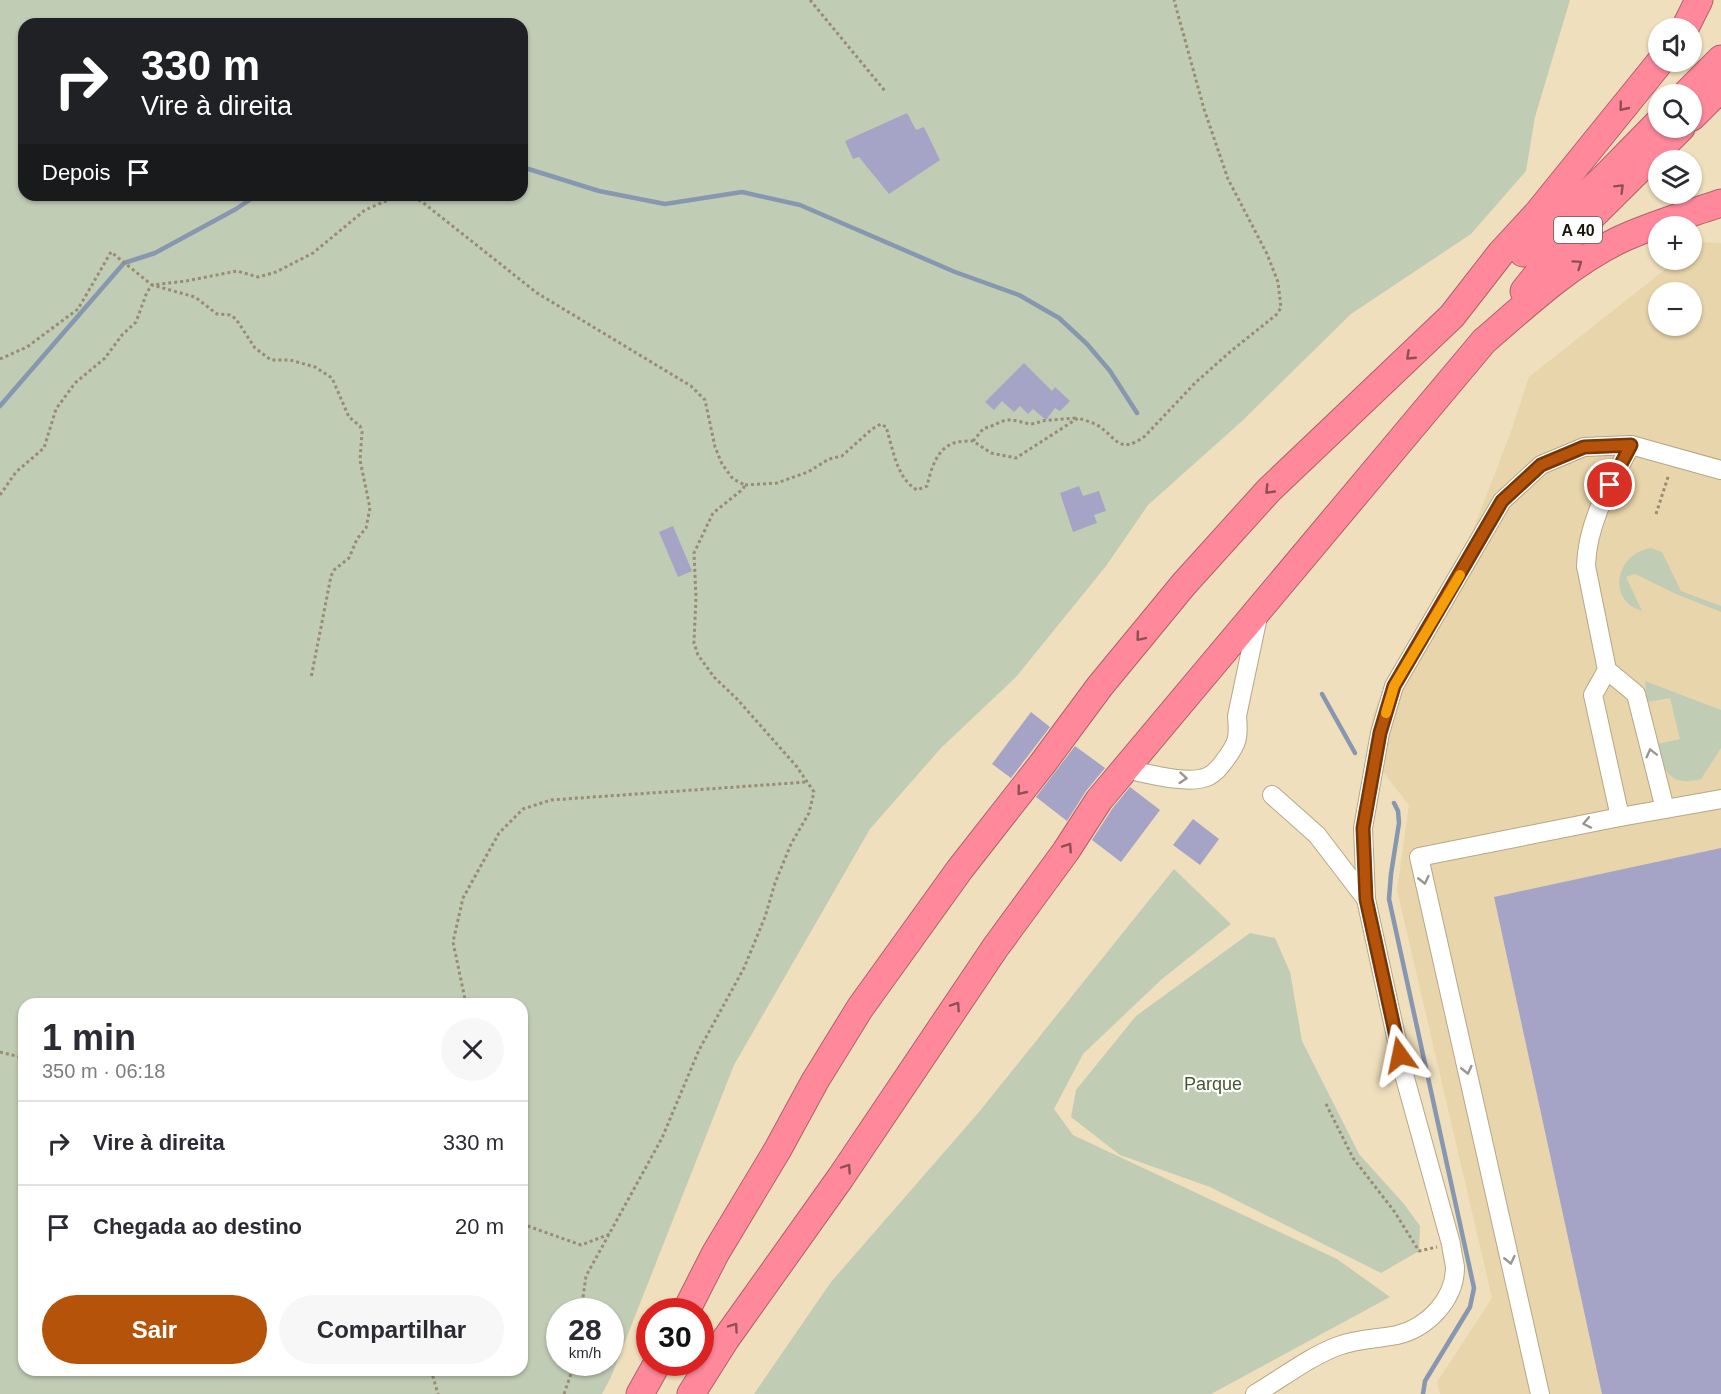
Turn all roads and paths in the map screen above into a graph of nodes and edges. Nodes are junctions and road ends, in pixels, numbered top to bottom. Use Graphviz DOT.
graph roads {
  1 [pos="810,0"];
  2 [pos="1174,0"];
  3 [pos="1699,0"];
  4 [pos="1690,18"];
  5 [pos="1721,59"];
  6 [pos="1652,72"];
  7 [pos="1696,84"];
  8 [pos="1721,88"];
  9 [pos="885,91"];
  10 [pos="1702,107"];
  11 [pos="1648,133"];
  12 [pos="1671,138"];
  13 [pos="386,201"];
  14 [pos="421,201"];
  15 [pos="1721,203"];
  16 [pos="152,285"];
  17 [pos="1452,316"];
  18 [pos="1484,341"];
  19 [pos="0,359"];
  20 [pos="1078,418"];
  21 [pos="973,441"];
  22 [pos="1631,445"];
  23 [pos="1721,470"];
  24 [pos="1669,474"];
  25 [pos="745,485"];
  26 [pos="0,495"];
  27 [pos="1656,514"];
  28 [pos="1260,608"];
  29 [pos="1607,670"];
  30 [pos="311,678"];
  31 [pos="1125,769"];
  32 [pos="807,782"];
  33 [pos="1272,795"];
  34 [pos="1721,799"];
  35 [pos="1665,809"];
  36 [pos="1620,817"];
  37 [pos="1366,899"];
  38 [pos="465,998"];
  39 [pos="0,1052"];
  40 [pos="18,1056"];
  41 [pos="1326,1104"];
  42 [pos="528,1226"];
  43 [pos="610,1234"];
  44 [pos="1451,1244"];
  45 [pos="583,1298"];
  46 [pos="693,1298"];
  47 [pos="433,1376"];
  48 [pos="570,1376"];
  49 [pos="650,1376"];
  50 [pos="438,1394"];
  51 [pos="564,1394"];
  52 [pos="640,1394"];
  53 [pos="691,1394"];
  54 [pos="1255,1394"];
  55 [pos="1540,1394"];
  1 -- 9 [label="path"];
  2 -- 20 [label="path"];
  3 -- 4 [label="highway"];
  5 -- 7 [label="highway"];
  6 -- 17 [label="highway, one-way"];
  8 -- 10 [label="highway"];
  11 -- 17 [label="highway, A 40"];
  18 -- 12 [label="highway, A 40, one-way"];
  13 -- 16 [label="path"];
  14 -- 25 [label="path"];
  18 -- 15 [label="highway, one-way"];
  16 -- 19 [label="path"];
  16 -- 26 [label="path"];
  16 -- 30 [label="path"];
  17 -- 46 [label="highway, one-way"];
  18 -- 28 [label="highway"];
  20 -- 21 [label="path"];
  20 -- 21 [label="path"];
  21 -- 25 [label="path"];
  22 -- 23 [label="street"];
  22 -- 29 [label="street"];
  22 -- 37 [label="street"];
  24 -- 27 [label="path"];
  25 -- 32 [label="path"];
  28 -- 31 [label="highway"];
  31 -- 28 [label="street, one-way"];
  35 -- 29 [label="street, one-way"];
  29 -- 36 [label="street"];
  53 -- 31 [label="highway, one-way"];
  32 -- 38 [label="path"];
  32 -- 43 [label="path"];
  33 -- 37 [label="street"];
  34 -- 35 [label="street"];
  35 -- 36 [label="street"];
  36 -- 55 [label="street, one-way"];
  37 -- 44 [label="street"];
  39 -- 40 [label="path"];
  41 -- 44 [label="path"];
  42 -- 43 [label="path"];
  43 -- 45 [label="path"];
  44 -- 54 [label="street"];
  47 -- 50 [label="path"];
  48 -- 51 [label="path"];
  49 -- 52 [label="highway"];
}
